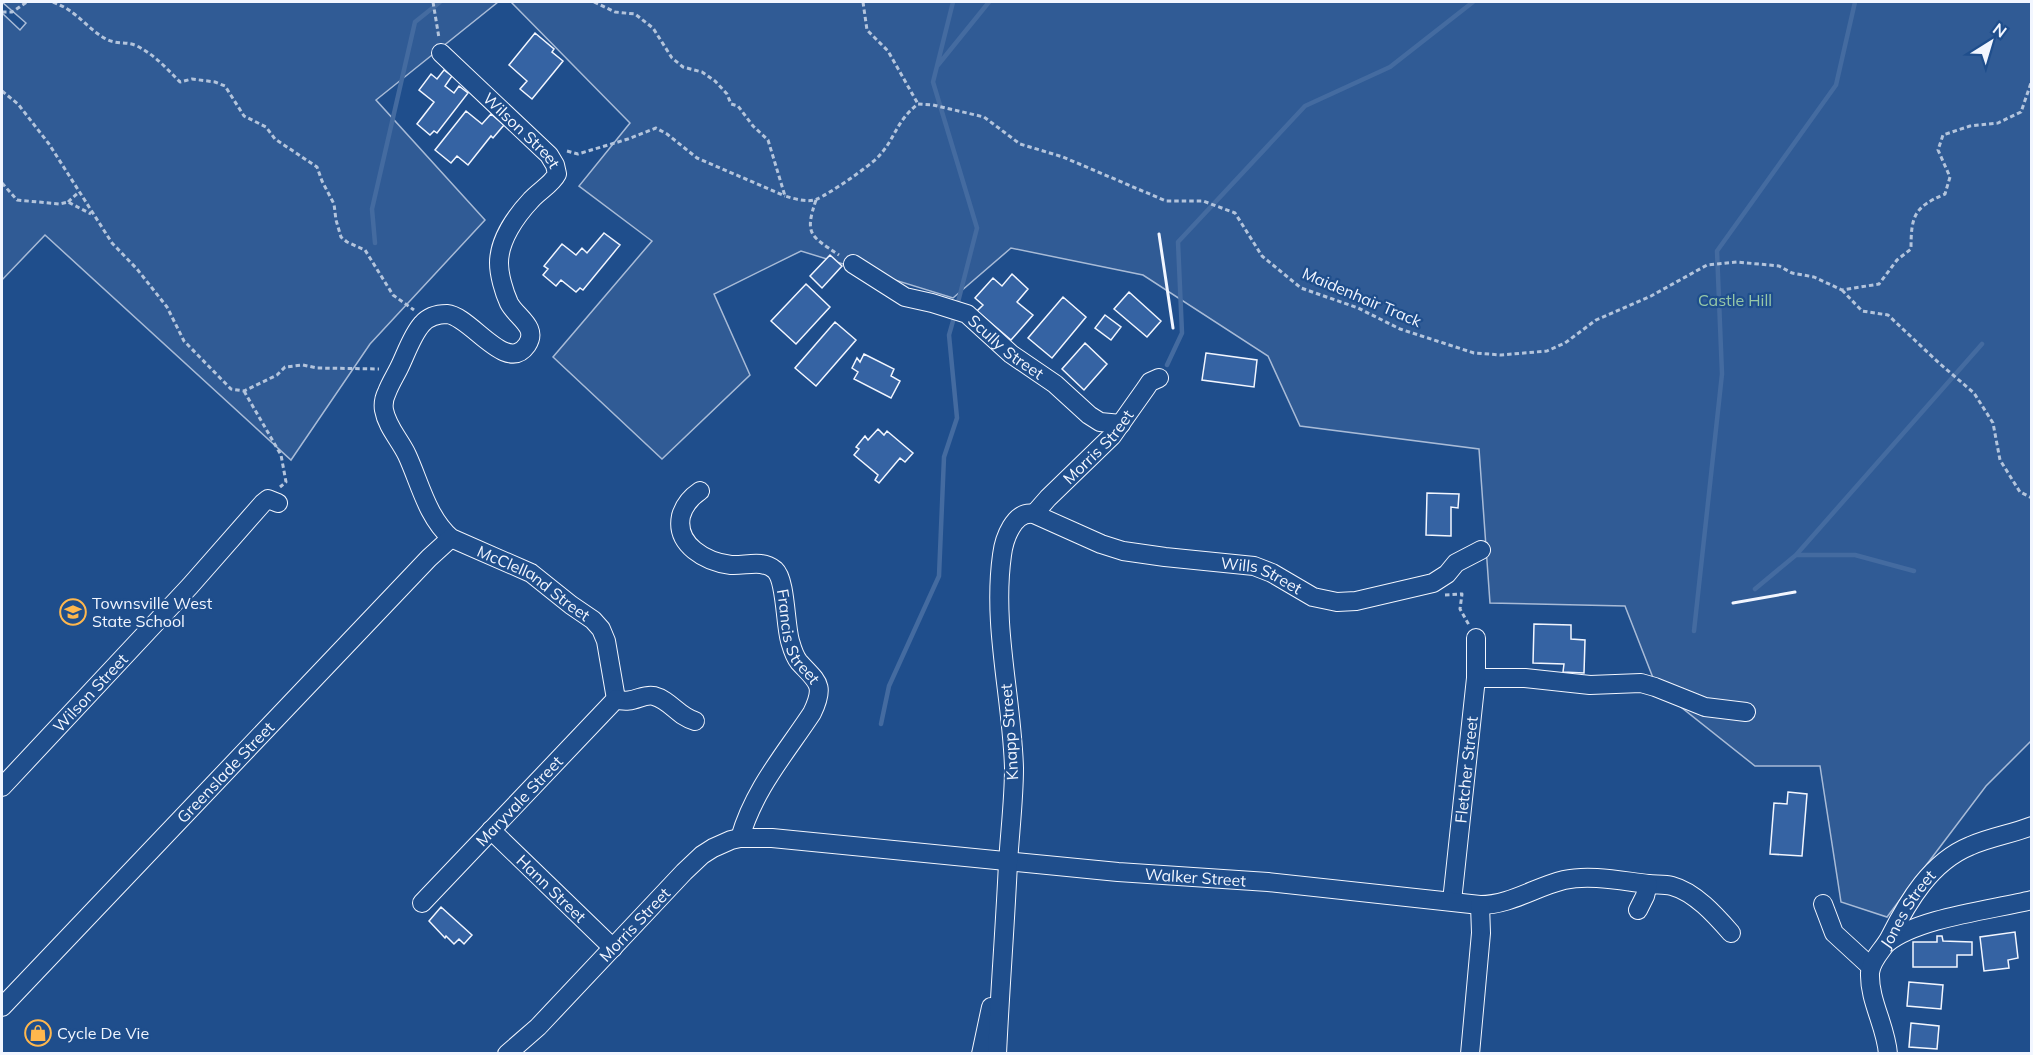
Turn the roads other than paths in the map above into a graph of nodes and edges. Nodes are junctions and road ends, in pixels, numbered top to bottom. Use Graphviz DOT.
graph roads {
  1 [pos="441,53"];
  2 [pos="853,264"];
  3 [pos="1159,378"];
  4 [pos="384,408"];
  5 [pos="1089,415"];
  6 [pos="1121,424"];
  7 [pos="1094,453"];
  8 [pos="700,491"];
  9 [pos="273,501"];
  10 [pos="1035,514"];
  11 [pos="451,538"];
  12 [pos="1481,550"];
  13 [pos="1476,638"];
  14 [pos="1476,678"];
  15 [pos="616,699"];
  16 [pos="1746,712"];
  17 [pos="695,721"];
  18 [pos="2,787"];
  19 [pos="2031,826"];
  20 [pos="490,830"];
  21 [pos="740,838"];
  22 [pos="1008,860"];
  23 [pos="1648,884"];
  24 [pos="2031,900"];
  25 [pos="1452,901"];
  26 [pos="422,903"];
  27 [pos="1823,904"];
  28 [pos="1480,905"];
  29 [pos="1638,910"];
  30 [pos="1731,933"];
  31 [pos="1886,945"];
  32 [pos="613,948"];
  33 [pos="1002,967"];
  34 [pos="1871,967"];
  35 [pos="2,1006"];
  36 [pos="538,1027"];
  37 [pos="507,1053"];
  38 [pos="520,1053"];
  39 [pos="981,1053"];
  40 [pos="997,1053"];
  41 [pos="1470,1053"];
  42 [pos="1888,1053"];
  1 -- 4 [label="street, Wilson Street"];
  2 -- 5 [label="street, Scully Street"];
  3 -- 6 [label="street, Morris Street"];
  4 -- 11 [label="street, McClelland Street"];
  5 -- 6 [label="street, Scully Street"];
  5 -- 7 [label="street"];
  6 -- 7 [label="street, Morris Street"];
  7 -- 10 [label="street, Morris Street"];
  8 -- 21 [label="street, Francis Street"];
  9 -- 18 [label="street, Wilson Street"];
  10 -- 12 [label="street, Wills Street"];
  10 -- 22 [label="street, Knapp Street"];
  11 -- 15 [label="street, McClelland Street"];
  11 -- 35 [label="street, Greenslade Street"];
  13 -- 14 [label="street, Fletcher Street"];
  14 -- 16 [label="street"];
  14 -- 25 [label="street, Fletcher Street"];
  15 -- 17 [label="street"];
  15 -- 20 [label="street, Maryvale Street"];
  19 -- 31 [label="street, Jones Street"];
  20 -- 26 [label="street, Maryvale Street"];
  20 -- 32 [label="street, Hann Street"];
  21 -- 22 [label="street, Walker Street"];
  21 -- 32 [label="street, Morris Street"];
  22 -- 25 [label="street, Walker Street"];
  22 -- 33 [label="street, Knapp Street"];
  23 -- 28 [label="street, Walker Street"];
  23 -- 29 [label="street"];
  23 -- 30 [label="street, Walker Street"];
  24 -- 31 [label="street"];
  25 -- 28 [label="street, Walker Street"];
  27 -- 34 [label="street"];
  28 -- 41 [label="street"];
  31 -- 34 [label="street, Jones Street"];
  32 -- 36 [label="street, Morris Street"];
  33 -- 39 [label="street, Knapp Street"];
  33 -- 40 [label="street, Knapp Street"];
  34 -- 42 [label="street, Jones Street"];
  36 -- 37 [label="street, Morris Street"];
  36 -- 38 [label="street, Morris Street"];
}
